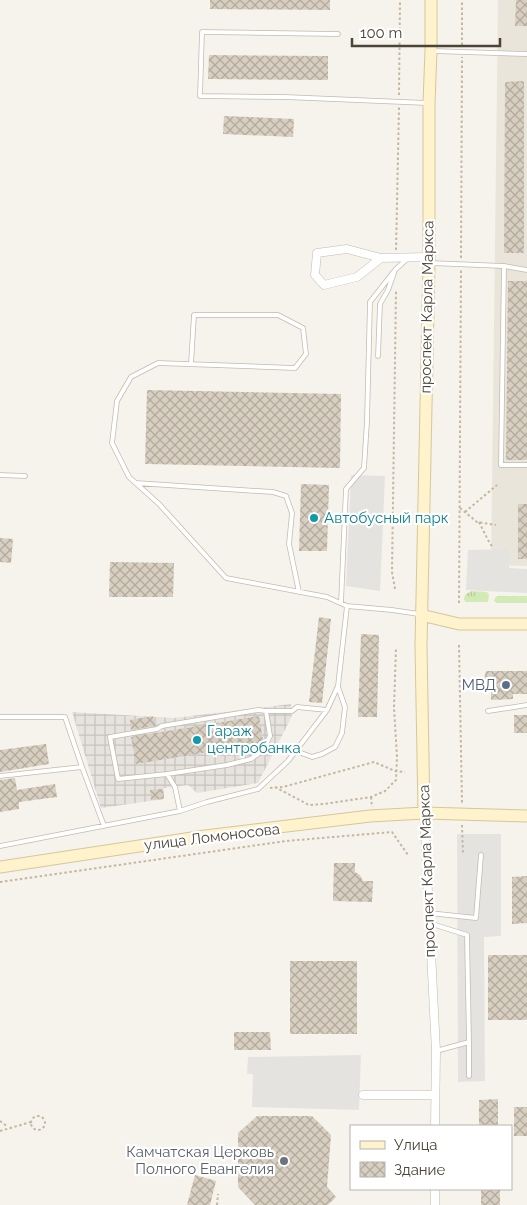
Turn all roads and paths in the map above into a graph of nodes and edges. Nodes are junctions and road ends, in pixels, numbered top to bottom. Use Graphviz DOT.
graph roads {
  1 [pos="400,0"];
  2 [pos="431,0"];
  3 [pos="462,0"];
  4 [pos="338,34"];
  5 [pos="431,51"];
  6 [pos="462,52"];
  7 [pos="527,54"];
  8 [pos="399,102"];
  9 [pos="429,103"];
  10 [pos="396,257"];
  11 [pos="408,257"];
  12 [pos="381,258"];
  13 [pos="429,260"];
  14 [pos="461,264"];
  15 [pos="504,266"];
  16 [pos="396,268"];
  17 [pos="527,270"];
  18 [pos="396,288"];
  19 [pos="378,356"];
  20 [pos="191,364"];
  21 [pos="527,465"];
  22 [pos="0,475"];
  23 [pos="25,476"];
  24 [pos="136,483"];
  25 [pos="497,485"];
  26 [pos="460,508"];
  27 [pos="465,512"];
  28 [pos="479,522"];
  29 [pos="496,525"];
  30 [pos="493,548"];
  31 [pos="395,589"];
  32 [pos="298,592"];
  33 [pos="341,603"];
  34 [pos="460,603"];
  35 [pos="347,606"];
  36 [pos="421,615"];
  37 [pos="527,624"];
  38 [pos="459,645"];
  39 [pos="396,647"];
  40 [pos="338,686"];
  41 [pos="527,705"];
  42 [pos="327,710"];
  43 [pos="266,711"];
  44 [pos="488,711"];
  45 [pos="0,717"];
  46 [pos="296,751"];
  47 [pos="82,767"];
  48 [pos="397,771"];
  49 [pos="405,772"];
  50 [pos="167,774"];
  51 [pos="0,776"];
  52 [pos="275,787"];
  53 [pos="258,789"];
  54 [pos="180,811"];
  55 [pos="424,813"];
  56 [pos="462,813"];
  57 [pos="527,816"];
  58 [pos="104,826"];
  59 [pos="0,846"];
  60 [pos="408,854"];
  61 [pos="462,854"];
  62 [pos="481,855"];
  63 [pos="0,866"];
  64 [pos="0,882"];
  65 [pos="429,913"];
  66 [pos="429,923"];
  67 [pos="469,1042"];
  68 [pos="436,1051"];
  69 [pos="469,1076"];
  70 [pos="363,1095"];
  71 [pos="435,1095"];
  72 [pos="0,1121"];
  73 [pos="32,1122"];
  74 [pos="435,1125"];
  75 [pos="10,1127"];
  76 [pos="0,1130"];
  77 [pos="435,1190"];
  78 [pos="218,1194"];
  79 [pos="217,1205"];
  80 [pos="435,1205"];
  1 -- 8 [label="path"];
  2 -- 5 [label="main road, проспект Карла Маркса"];
  3 -- 6 [label="path"];
  4 -- 8 [label="lane"];
  5 -- 6 [label="lane"];
  5 -- 9 [label="main road, проспект Карла Маркса"];
  6 -- 7 [label="lane"];
  6 -- 14 [label="path"];
  8 -- 9 [label="lane"];
  8 -- 10 [label="path"];
  9 -- 13 [label="main road, проспект Карла Маркса"];
  10 -- 11 [label="street"];
  10 -- 12 [label="street"];
  11 -- 13 [label="street"];
  11 -- 16 [label="lane"];
  12 -- 12 [label="street"];
  13 -- 14 [label="lane"];
  13 -- 36 [label="main road, проспект Карла Маркса"];
  14 -- 15 [label="lane"];
  14 -- 26 [label="path"];
  15 -- 17 [label="lane"];
  15 -- 21 [label="lane"];
  16 -- 19 [label="lane"];
  16 -- 33 [label="lane"];
  18 -- 31 [label="path"];
  20 -- 20 [label="lane"];
  20 -- 24 [label="lane"];
  22 -- 23 [label="lane"];
  24 -- 32 [label="lane"];
  24 -- 32 [label="lane"];
  25 -- 27 [label="path"];
  26 -- 27 [label="path"];
  26 -- 34 [label="path"];
  27 -- 28 [label="path"];
  28 -- 29 [label="path"];
  28 -- 30 [label="path"];
  32 -- 33 [label="lane"];
  33 -- 35 [label="lane"];
  35 -- 36 [label="lane"];
  35 -- 40 [label="lane"];
  36 -- 37 [label="main road"];
  36 -- 55 [label="main road, проспект Карла Маркса"];
  38 -- 56 [label="path"];
  39 -- 48 [label="path"];
  40 -- 42 [label="lane"];
  40 -- 46 [label="lane"];
  41 -- 44 [label="lane"];
  42 -- 43 [label="lane"];
  42 -- 46 [label="lane"];
  43 -- 50 [label="lane"];
  43 -- 50 [label="lane"];
  45 -- 47 [label="lane"];
  46 -- 53 [label="lane"];
  47 -- 51 [label="lane"];
  47 -- 58 [label="lane"];
  48 -- 49 [label="path"];
  48 -- 52 [label="path"];
  48 -- 52 [label="path"];
  50 -- 54 [label="lane"];
  52 -- 53 [label="path"];
  53 -- 54 [label="lane"];
  54 -- 58 [label="lane"];
  55 -- 56 [label="main road, улица Ломоносова"];
  55 -- 63 [label="main road, улица Ломоносова"];
  55 -- 65 [label="street, проспект Карла Маркса"];
  56 -- 57 [label="main road, улица Ломоносова"];
  56 -- 61 [label="path"];
  58 -- 59 [label="lane"];
  60 -- 64 [label="path"];
  62 -- 65 [label="lane"];
  65 -- 66 [label="street, проспект Карла Маркса"];
  66 -- 67 [label="lane"];
  66 -- 68 [label="street, проспект Карла Маркса"];
  67 -- 68 [label="lane"];
  67 -- 69 [label="lane"];
  68 -- 71 [label="street, проспект Карла Маркса"];
  70 -- 71 [label="street"];
  71 -- 74 [label="street, проспект Карла Маркса"];
  72 -- 75 [label="path"];
  73 -- 73 [label="path"];
  73 -- 75 [label="path"];
  75 -- 76 [label="path"];
  77 -- 80 [label="street"];
  78 -- 79 [label="path"];
}
